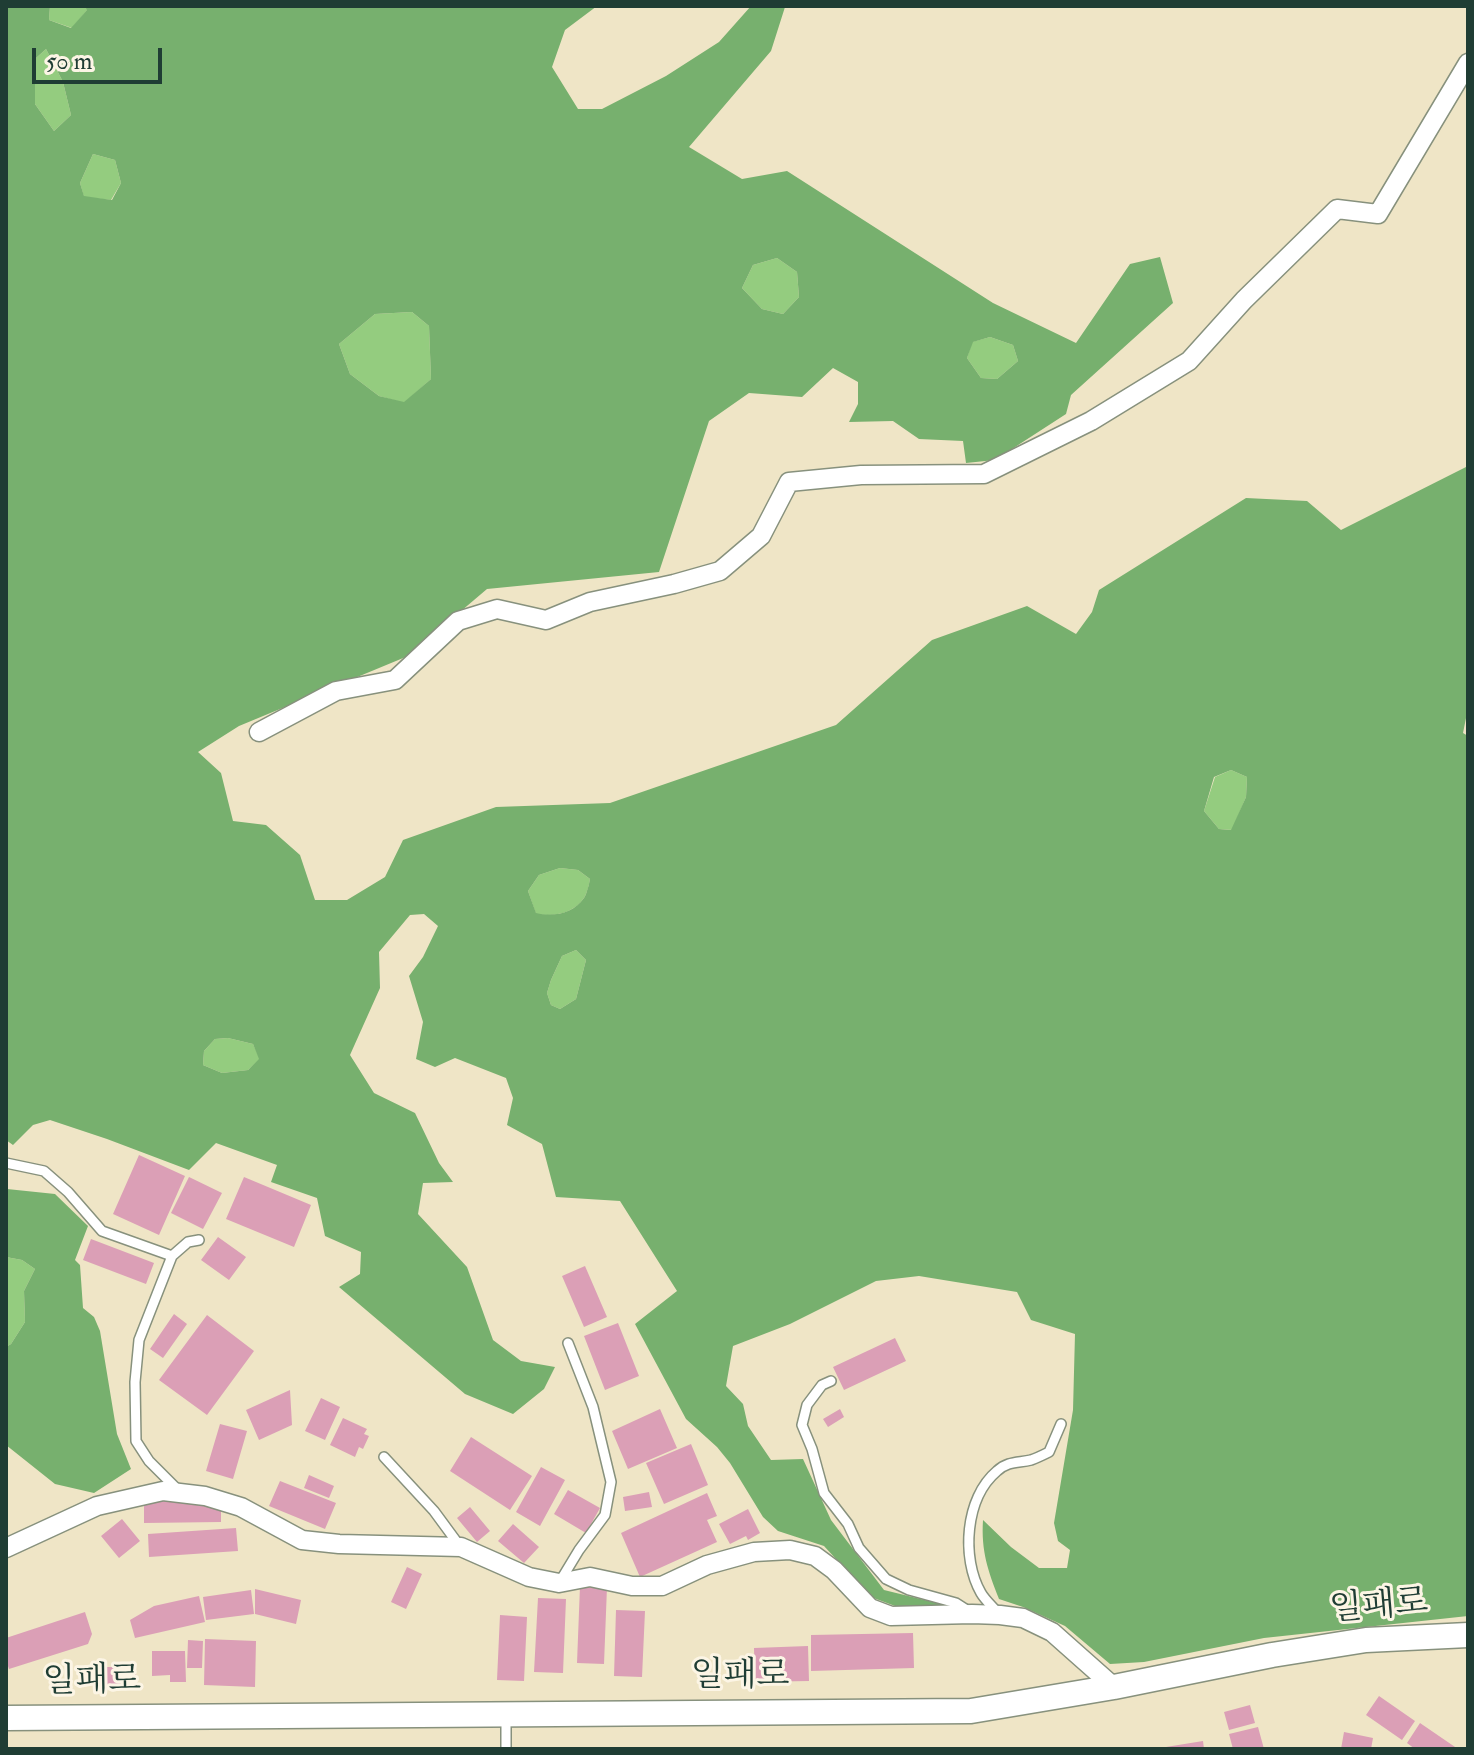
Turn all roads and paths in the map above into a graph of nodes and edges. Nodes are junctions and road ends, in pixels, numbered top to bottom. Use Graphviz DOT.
graph roads {
  1 [pos="1468,63"];
  2 [pos="259,732"];
  3 [pos="6,1163"];
  4 [pos="199,1240"];
  5 [pos="172,1256"];
  6 [pos="568,1343"];
  7 [pos="831,1381"];
  8 [pos="1061,1424"];
  9 [pos="384,1457"];
  10 [pos="182,1493"];
  11 [pos="461,1547"];
  12 [pos="6,1548"];
  13 [pos="559,1583"];
  14 [pos="972,1614"];
  15 [pos="1000,1615"];
  16 [pos="1468,1635"];
  17 [pos="1114,1687"];
  18 [pos="506,1714"];
  19 [pos="6,1718"];
  20 [pos="506,1749"];
  1 -- 2 [label="street"];
  3 -- 5 [label="lane"];
  4 -- 5 [label="lane"];
  5 -- 10 [label="lane"];
  6 -- 13 [label="lane"];
  7 -- 14 [label="lane"];
  8 -- 15 [label="lane"];
  9 -- 11 [label="lane"];
  10 -- 11 [label="street"];
  10 -- 12 [label="street"];
  11 -- 13 [label="street"];
  13 -- 14 [label="street"];
  14 -- 15 [label="street"];
  15 -- 17 [label="street"];
  16 -- 17 [label="street, 일패로"];
  17 -- 18 [label="street, 일패로"];
  18 -- 19 [label="street, 일패로"];
  18 -- 20 [label="lane"];
}
